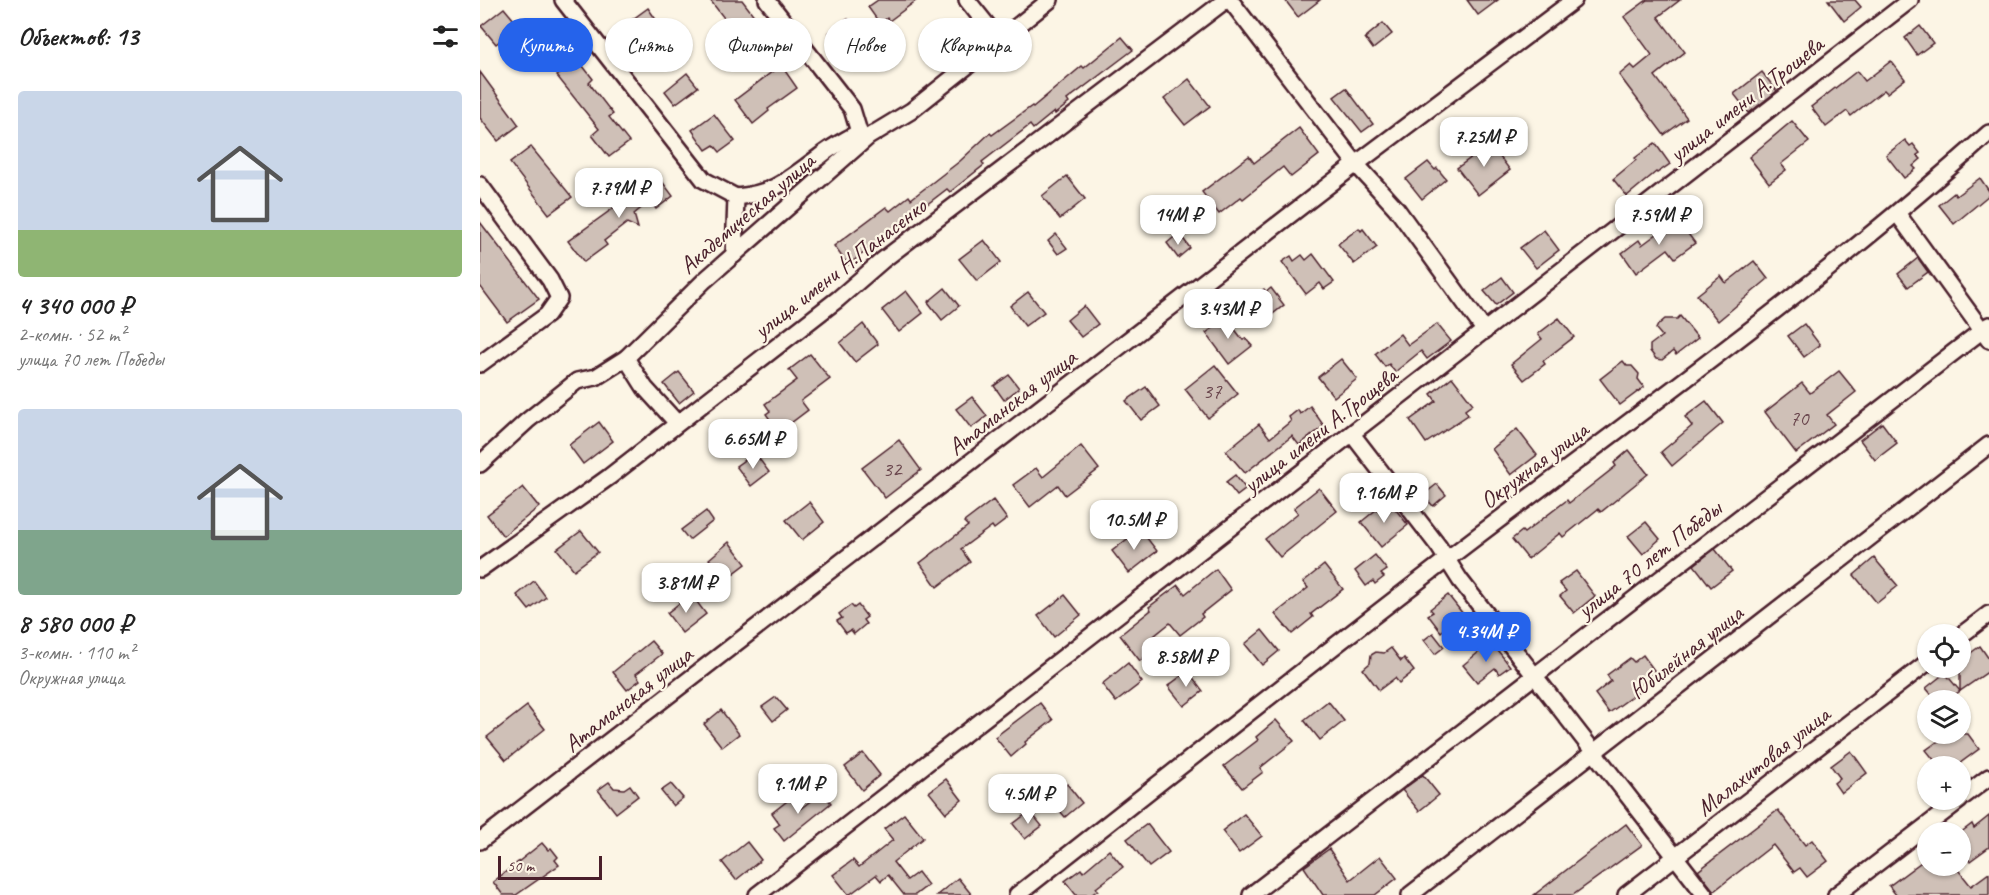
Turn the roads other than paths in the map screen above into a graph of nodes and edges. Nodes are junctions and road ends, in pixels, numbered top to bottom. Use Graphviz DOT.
graph roads {
  1 [pos="563,0"];
  2 [pos="767,0"];
  3 [pos="967,0"];
  4 [pos="1050,0"];
  5 [pos="1228,0"];
  6 [pos="1574,0"];
  7 [pos="1910,0"];
  8 [pos="981,18"];
  9 [pos="1027,18"];
  10 [pos="959,72"];
  11 [pos="1989,133"];
  12 [pos="863,134"];
  13 [pos="1356,164"];
  14 [pos="480,185"];
  15 [pos="735,197"];
  16 [pos="1897,213"];
  17 [pos="734,255"];
  18 [pos="1485,331"];
  19 [pos="1987,332"];
  20 [pos="626,358"];
  21 [pos="480,364"];
  22 [pos="677,423"];
  23 [pos="1352,434"];
  24 [pos="1989,445"];
  25 [pos="480,464"];
  26 [pos="1447,559"];
  27 [pos="480,569"];
  28 [pos="1989,614"];
  29 [pos="1971,628"];
  30 [pos="1917,670"];
  31 [pos="1534,676"];
  32 [pos="1594,752"];
  33 [pos="1989,777"];
  34 [pos="1971,791"];
  35 [pos="1946,810"];
  36 [pos="480,841"];
  37 [pos="1675,857"];
  38 [pos="757,895"];
  39 [pos="1017,895"];
  40 [pos="1251,895"];
  41 [pos="1410,895"];
  42 [pos="1626,895"];
  43 [pos="1705,895"];
  44 [pos="1836,895"];
  1 -- 15 [label="street"];
  2 -- 12 [label="street"];
  3 -- 8 [label="street"];
  4 -- 9 [label="street, Академическая улица"];
  5 -- 13 [label="street"];
  5 -- 22 [label="street, улица имени Н.Панасенко"];
  6 -- 13 [label="street, Атаманская улица"];
  7 -- 18 [label="street, улица имени А.Трощева"];
  10 -- 12 [label="street, Академическая улица"];
  11 -- 16 [label="street, Окружная улица"];
  12 -- 15 [label="street, Академическая улица"];
  12 -- 17 [label="street, Академическая улица"];
  13 -- 18 [label="street"];
  13 -- 36 [label="street, Атаманская улица"];
  14 -- 21 [label="street"];
  15 -- 17 [label="street"];
  16 -- 19 [label="street"];
  16 -- 26 [label="street, Окружная улица"];
  17 -- 20 [label="street, Академическая улица"];
  18 -- 23 [label="street, улица имени А.Трощева"];
  19 -- 31 [label="street, улица 70 лет Победы"];
  20 -- 22 [label="street"];
  20 -- 25 [label="street, Академическая улица"];
  22 -- 27 [label="street, улица имени Н.Панасенко"];
  23 -- 26 [label="street"];
  23 -- 38 [label="street, улица имени А.Трощева"];
  24 -- 32 [label="street, Юбилейная улица"];
  26 -- 31 [label="street"];
  26 -- 39 [label="street, Окружная улица"];
  28 -- 29 [label="street"];
  30 -- 37 [label="street, Малахитовая улица"];
  31 -- 32 [label="street"];
  31 -- 40 [label="street, улица 70 лет Победы"];
  32 -- 37 [label="street"];
  32 -- 41 [label="street, Юбилейная улица"];
  33 -- 34 [label="street"];
  35 -- 44 [label="street"];
  37 -- 42 [label="street, Малахитовая улица"];
  37 -- 43 [label="street"];
}
